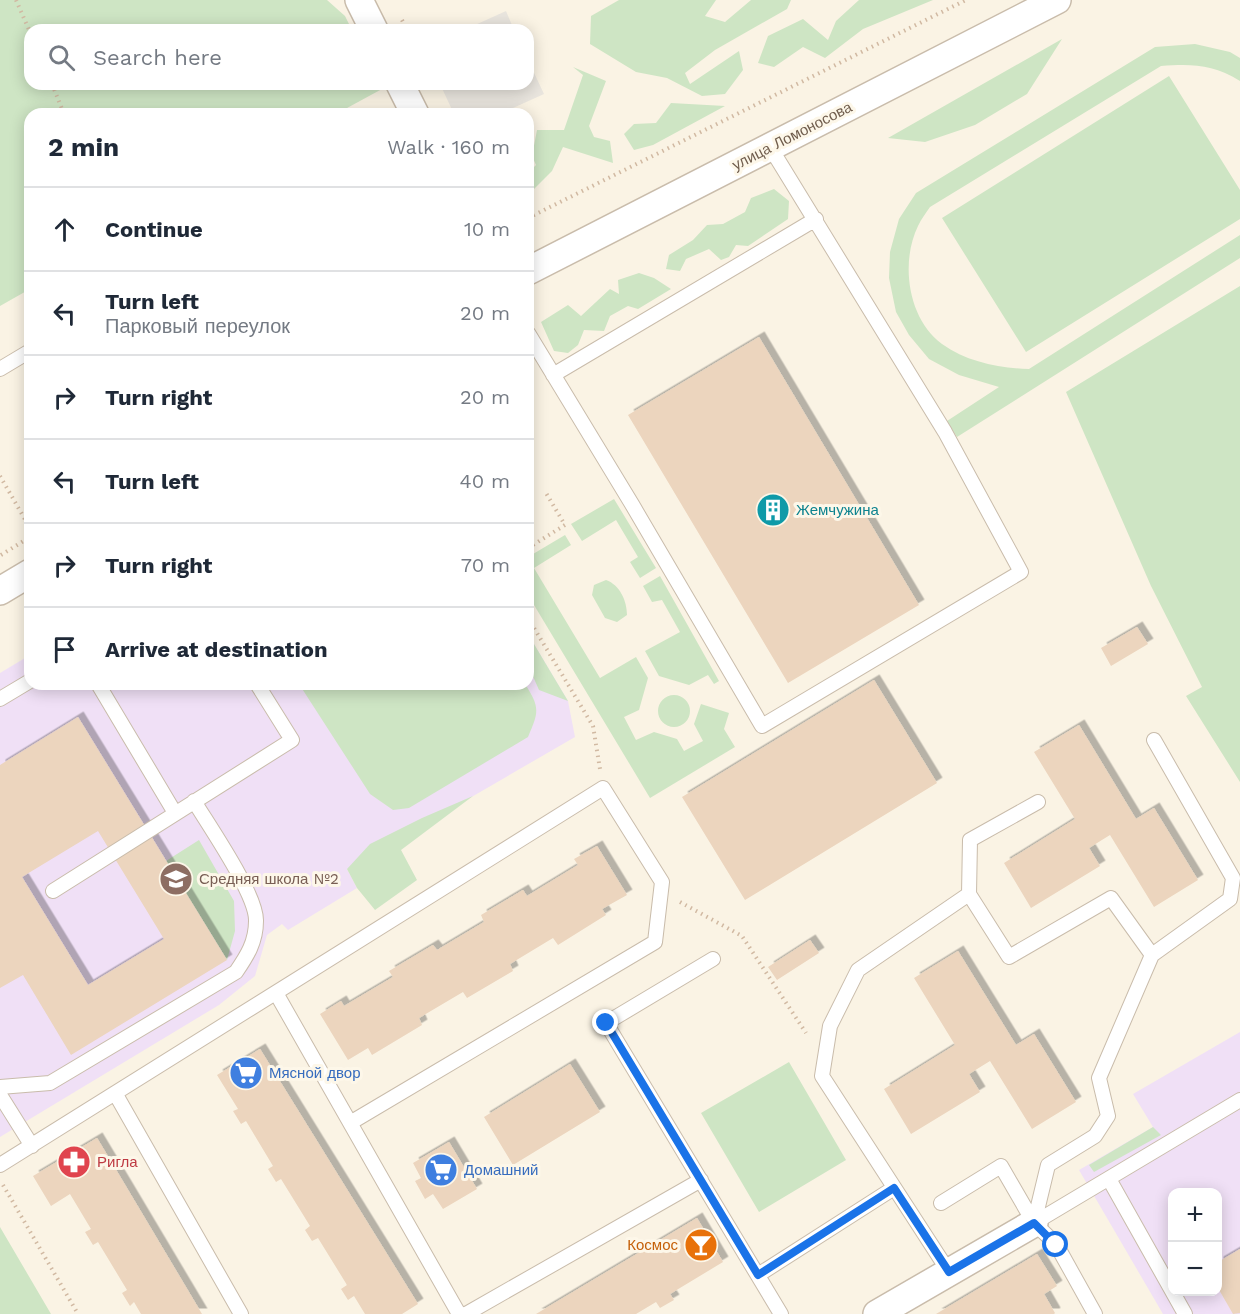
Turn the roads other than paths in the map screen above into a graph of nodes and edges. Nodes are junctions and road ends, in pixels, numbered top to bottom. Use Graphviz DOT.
graph roads {
  1 [pos="359,0"];
  2 [pos="1056,0"];
  3 [pos="371,24"];
  4 [pos="403,90"];
  5 [pos="412,108"];
  6 [pos="770,147"];
  7 [pos="816,219"];
  8 [pos="534,268"];
  9 [pos="534,343"];
  10 [pos="24,355"];
  11 [pos="0,369"];
  12 [pos="553,375"];
  13 [pos="24,577"];
  14 [pos="0,591"];
  15 [pos="24,685"];
  16 [pos="102,690"];
  17 [pos="261,690"];
  18 [pos="0,699"];
  19 [pos="1154,740"];
  20 [pos="194,801"];
  21 [pos="1038,802"];
  22 [pos="175,813"];
  23 [pos="53,891"];
  24 [pos="969,894"];
  25 [pos="1152,955"];
  26 [pos="712,958"];
  27 [pos="276,993"];
  28 [pos="0,1087"];
  29 [pos="115,1094"];
  30 [pos="0,1095"];
  31 [pos="1240,1100"];
  32 [pos="350,1123"];
  33 [pos="32,1146"];
  34 [pos="0,1166"];
  35 [pos="1109,1179"];
  36 [pos="701,1180"];
  37 [pos="894,1188"];
  38 [pos="941,1203"];
  39 [pos="1034,1223"];
  40 [pos="949,1272"];
  41 [pos="758,1275"];
  42 [pos="241,1314"];
  43 [pos="459,1314"];
  44 [pos="466,1314"];
  45 [pos="781,1314"];
  46 [pos="877,1314"];
  47 [pos="1095,1314"];
  48 [pos="1185,1314"];
  1 -- 3 [label="street"];
  2 -- 6 [label="street, улица Ломоносова"];
  4 -- 5 [label="street"];
  6 -- 7 [label="lane"];
  6 -- 8 [label="street, улица Ломоносова"];
  7 -- 12 [label="lane"];
  7 -- 12 [label="lane"];
  9 -- 12 [label="lane"];
  10 -- 11 [label="lane"];
  13 -- 14 [label="street"];
  15 -- 18 [label="lane"];
  16 -- 22 [label="lane"];
  17 -- 20 [label="lane"];
  19 -- 25 [label="lane"];
  20 -- 22 [label="lane"];
  20 -- 28 [label="lane"];
  21 -- 24 [label="lane"];
  22 -- 23 [label="lane"];
  24 -- 25 [label="lane"];
  24 -- 37 [label="lane"];
  25 -- 39 [label="lane"];
  26 -- 36 [label="lane"];
  27 -- 29 [label="lane"];
  27 -- 32 [label="lane"];
  27 -- 32 [label="lane"];
  29 -- 33 [label="lane"];
  29 -- 42 [label="lane"];
  30 -- 33 [label="lane"];
  31 -- 35 [label="lane"];
  32 -- 43 [label="lane"];
  33 -- 34 [label="lane"];
  35 -- 39 [label="lane"];
  35 -- 48 [label="lane"];
  36 -- 41 [label="lane"];
  36 -- 44 [label="lane"];
  37 -- 40 [label="lane"];
  37 -- 41 [label="lane"];
  38 -- 39 [label="lane"];
  39 -- 40 [label="street"];
  39 -- 47 [label="lane"];
  40 -- 46 [label="street"];
  41 -- 45 [label="lane"];
}
